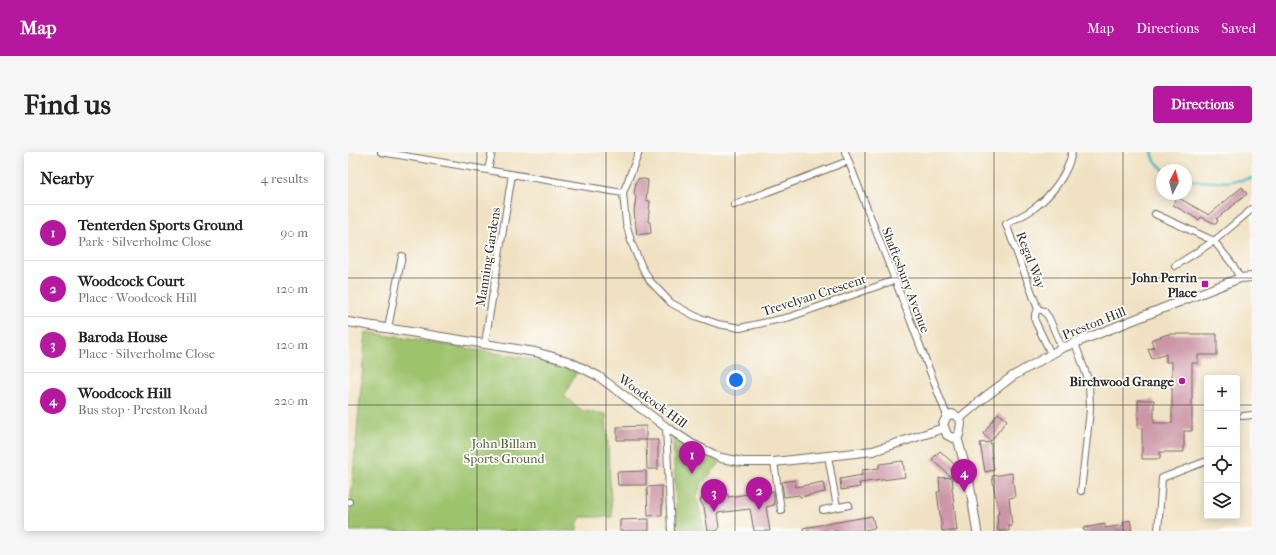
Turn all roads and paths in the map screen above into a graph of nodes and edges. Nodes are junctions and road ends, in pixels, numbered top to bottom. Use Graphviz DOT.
graph roads {
  1 [pos="381,152"];
  2 [pos="492,152"];
  3 [pos="639,152"];
  4 [pos="845,152"];
  5 [pos="1072,152"];
  6 [pos="848,160"];
  7 [pos="488,170"];
  8 [pos="512,174"];
  9 [pos="623,193"];
  10 [pos="734,205"];
  11 [pos="1252,209"];
  12 [pos="1155,214"];
  13 [pos="1214,240"];
  14 [pos="402,256"];
  15 [pos="1175,266"];
  16 [pos="1252,277"];
  17 [pos="1240,278"];
  18 [pos="895,280"];
  19 [pos="1038,309"];
  20 [pos="348,322"];
  21 [pos="388,328"];
  22 [pos="485,343"];
  23 [pos="1075,343"];
  24 [pos="1062,348"];
  25 [pos="1051,354"];
  26 [pos="1252,415"];
  27 [pos="947,416"];
  28 [pos="1243,416"];
  29 [pos="960,418"];
  30 [pos="666,427"];
  31 [pos="944,428"];
  32 [pos="956,437"];
  33 [pos="828,456"];
  34 [pos="774,462"];
  35 [pos="1204,462"];
  36 [pos="1081,492"];
  37 [pos="849,505"];
  38 [pos="837,507"];
  39 [pos="781,510"];
  40 [pos="822,510"];
  41 [pos="671,531"];
  42 [pos="977,531"];
  43 [pos="1158,531"];
  1 -- 7 [label="street"];
  2 -- 7 [label="street"];
  3 -- 9 [label="street, Trevelyan Crescent"];
  4 -- 6 [label="street, Shaftesbury Avenue"];
  5 -- 19 [label="street, Regal Way"];
  6 -- 10 [label="street"];
  6 -- 18 [label="street, Shaftesbury Avenue"];
  7 -- 8 [label="street"];
  8 -- 9 [label="street"];
  8 -- 22 [label="street, Manning Gardens"];
  9 -- 18 [label="street, Trevelyan Crescent"];
  11 -- 13 [label="street"];
  12 -- 13 [label="street"];
  13 -- 15 [label="street"];
  13 -- 17 [label="street"];
  14 -- 21 [label="street"];
  16 -- 17 [label="street, Preston Hill"];
  17 -- 23 [label="street, Preston Hill"];
  18 -- 27 [label="street, Shaftesbury Avenue"];
  19 -- 24 [label="street, Regal Way"];
  19 -- 25 [label="street, Regal Way"];
  20 -- 21 [label="street, Woodcock Hill"];
  21 -- 22 [label="street, Woodcock Hill"];
  22 -- 30 [label="street, Woodcock Hill"];
  23 -- 24 [label="street, Preston Hill"];
  23 -- 36 [label="street"];
  24 -- 25 [label="street, Preston Hill"];
  25 -- 29 [label="street, Preston Hill"];
  26 -- 28 [label="street"];
  27 -- 29 [label="street"];
  27 -- 31 [label="street"];
  29 -- 32 [label="street"];
  30 -- 34 [label="street, Woodcock Hill"];
  30 -- 41 [label="street"];
  31 -- 32 [label="street"];
  31 -- 33 [label="street, Woodcock Hill"];
  32 -- 42 [label="street"];
  33 -- 34 [label="street, Woodcock Hill"];
  33 -- 38 [label="street"];
  34 -- 39 [label="street"];
  35 -- 43 [label="street"];
  37 -- 38 [label="street"];
  38 -- 40 [label="street"];
}
